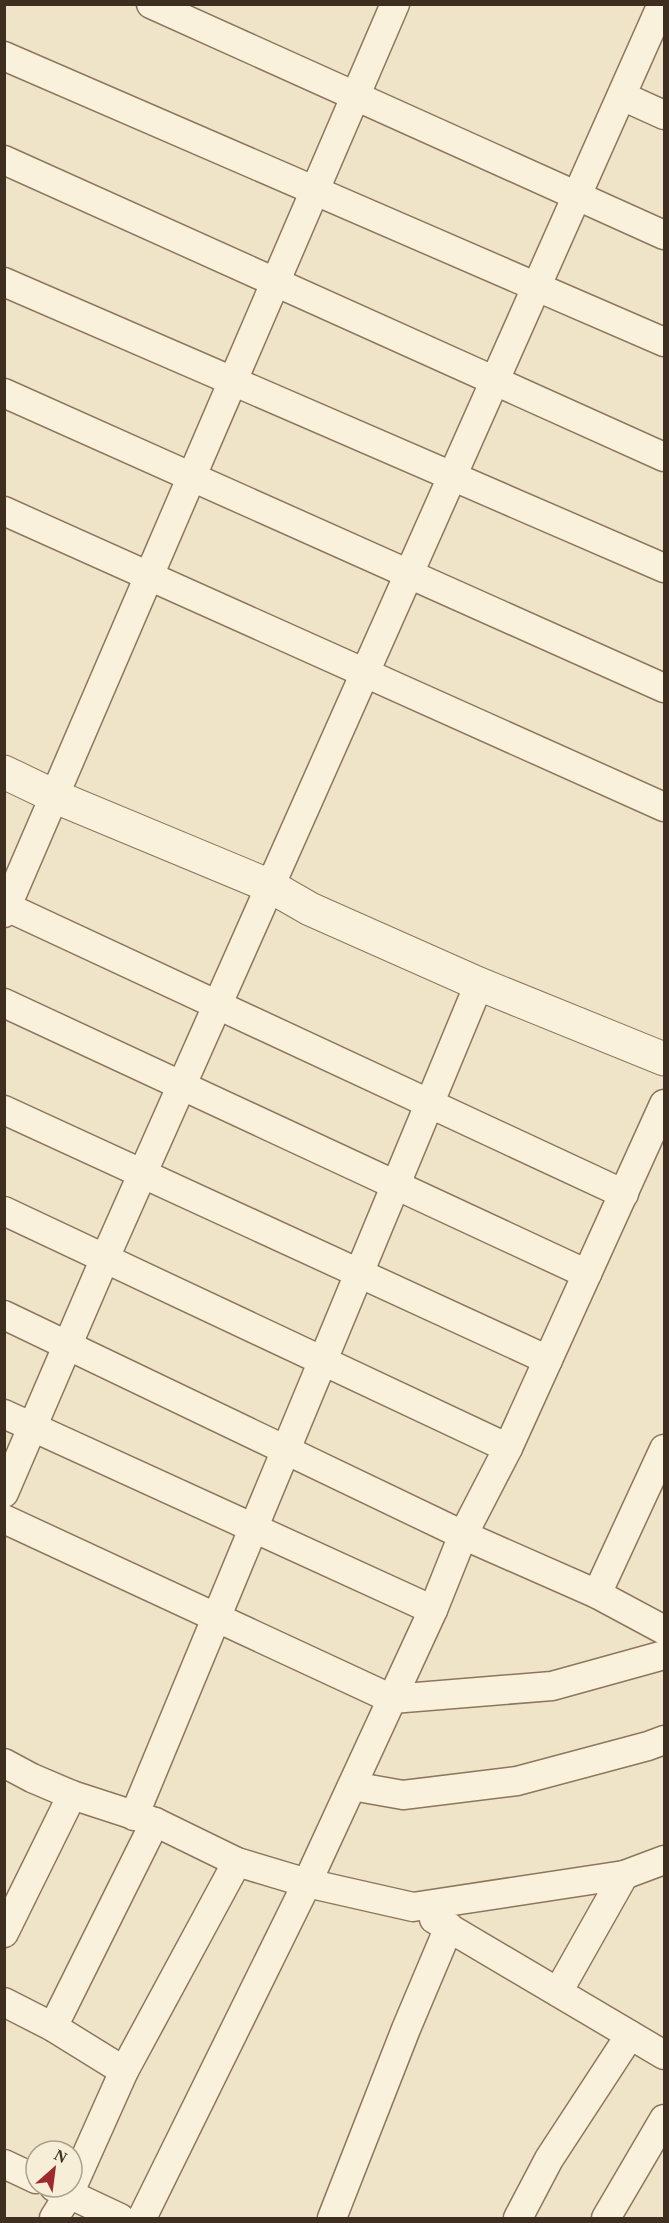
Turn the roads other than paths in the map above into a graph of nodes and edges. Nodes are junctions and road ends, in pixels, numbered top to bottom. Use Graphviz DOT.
graph roads {
  1 [pos="151,4"];
  2 [pos="395,4"];
  3 [pos="660,7"];
  4 [pos="4,56"];
  5 [pos="622,96"];
  6 [pos="356,97"];
  7 [pos="664,115"];
  8 [pos="4,160"];
  9 [pos="315,192"];
  10 [pos="577,196"];
  11 [pos="664,236"];
  12 [pos="4,282"];
  13 [pos="277,282"];
  14 [pos="537,285"];
  15 [pos="664,342"];
  16 [pos="495,381"];
  17 [pos="233,382"];
  18 [pos="4,393"];
  19 [pos="664,458"];
  20 [pos="451,476"];
  21 [pos="192,477"];
  22 [pos="4,511"];
  23 [pos="664,568"];
  24 [pos="409,574"];
  25 [pos="150,576"];
  26 [pos="365,673"];
  27 [pos="664,688"];
  28 [pos="4,772"];
  29 [pos="56,796"];
  30 [pos="664,807"];
  31 [pos="270,886"];
  32 [pos="6,910"];
  33 [pos="479,984"];
  34 [pos="4,1003"];
  35 [pos="217,1005"];
  36 [pos="664,1059"];
  37 [pos="182,1086"];
  38 [pos="430,1104"];
  39 [pos="664,1104"];
  40 [pos="4,1110"];
  41 [pos="142,1174"];
  42 [pos="396,1186"];
  43 [pos="624,1194"];
  44 [pos="4,1211"];
  45 [pos="105,1258"];
  46 [pos="360,1273"];
  47 [pos="587,1275"];
  48 [pos="4,1316"];
  49 [pos="67,1344"];
  50 [pos="323,1360"];
  51 [pos="548,1360"];
  52 [pos="4,1414"];
  53 [pos="32,1426"];
  54 [pos="508,1448"];
  55 [pos="664,1449"];
  56 [pos="286,1450"];
  57 [pos="4,1493"];
  58 [pos="4,1519"];
  59 [pos="254,1528"];
  60 [pos="463,1535"];
  61 [pos="597,1594"];
  62 [pos="433,1610"];
  63 [pos="217,1617"];
  64 [pos="664,1630"];
  65 [pos="664,1654"];
  66 [pos="392,1699"];
  67 [pos="664,1740"];
  68 [pos="4,1763"];
  69 [pos="352,1785"];
  70 [pos="72,1795"];
  71 [pos="145,1819"];
  72 [pos="664,1860"];
  73 [pos="237,1862"];
  74 [pos="624,1875"];
  75 [pos="307,1883"];
  76 [pos="413,1907"];
  77 [pos="448,1927"];
  78 [pos="4,1933"];
  79 [pos="558,1992"];
  80 [pos="4,2002"];
  81 [pos="53,2027"];
  82 [pos="630,2035"];
  83 [pos="664,2055"];
  84 [pos="124,2071"];
  85 [pos="664,2119"];
  86 [pos="84,2148"];
  87 [pos="4,2164"];
  88 [pos="24,2173"];
  89 [pos="60,2199"];
  90 [pos="79,2199"];
  91 [pos="54,2218"];
  92 [pos="120,2218"];
  93 [pos="142,2218"];
  94 [pos="332,2218"];
  95 [pos="518,2218"];
  96 [pos="606,2218"];
  1 -- 6 [label="street"];
  2 -- 6 [label="street"];
  3 -- 5 [label="street"];
  4 -- 9 [label="street"];
  5 -- 7 [label="street"];
  5 -- 10 [label="street"];
  6 -- 9 [label="street"];
  6 -- 10 [label="street"];
  8 -- 13 [label="street"];
  9 -- 13 [label="street"];
  9 -- 14 [label="street"];
  10 -- 11 [label="street"];
  10 -- 14 [label="street"];
  12 -- 17 [label="street"];
  13 -- 16 [label="street"];
  13 -- 17 [label="street"];
  14 -- 15 [label="street"];
  14 -- 16 [label="street"];
  16 -- 19 [label="street"];
  16 -- 20 [label="street"];
  17 -- 20 [label="street"];
  17 -- 21 [label="street"];
  18 -- 21 [label="street"];
  20 -- 23 [label="street"];
  20 -- 24 [label="street"];
  21 -- 24 [label="street"];
  21 -- 25 [label="street"];
  22 -- 25 [label="street"];
  24 -- 26 [label="street"];
  24 -- 27 [label="street"];
  25 -- 26 [label="street"];
  25 -- 29 [label="street"];
  26 -- 30 [label="street"];
  26 -- 31 [label="street"];
  28 -- 29 [label="street"];
  29 -- 31 [label="street"];
  29 -- 32 [label="street"];
  31 -- 33 [label="street"];
  31 -- 35 [label="street"];
  32 -- 35 [label="street"];
  33 -- 36 [label="street"];
  33 -- 38 [label="street"];
  34 -- 37 [label="street"];
  35 -- 37 [label="street"];
  35 -- 38 [label="street"];
  37 -- 41 [label="street"];
  37 -- 42 [label="street"];
  38 -- 42 [label="street"];
  38 -- 43 [label="street"];
  39 -- 43 [label="street"];
  40 -- 41 [label="street"];
  41 -- 45 [label="street"];
  41 -- 46 [label="street"];
  42 -- 46 [label="street"];
  42 -- 47 [label="street"];
  43 -- 47 [label="street"];
  44 -- 45 [label="street"];
  45 -- 49 [label="street"];
  45 -- 50 [label="street"];
  46 -- 50 [label="street"];
  46 -- 51 [label="street"];
  47 -- 51 [label="street"];
  48 -- 49 [label="street"];
  49 -- 53 [label="street"];
  49 -- 56 [label="street"];
  50 -- 54 [label="street"];
  50 -- 56 [label="street"];
  51 -- 54 [label="street"];
  52 -- 53 [label="street"];
  53 -- 57 [label="street"];
  53 -- 59 [label="street"];
  54 -- 60 [label="street"];
  55 -- 61 [label="street"];
  56 -- 59 [label="street"];
  56 -- 60 [label="street"];
  58 -- 63 [label="street"];
  59 -- 62 [label="street"];
  59 -- 63 [label="street"];
  60 -- 61 [label="street"];
  60 -- 62 [label="street"];
  61 -- 64 [label="street"];
  62 -- 66 [label="street"];
  63 -- 66 [label="street"];
  63 -- 71 [label="street"];
  65 -- 66 [label="street"];
  66 -- 69 [label="street"];
  67 -- 69 [label="street"];
  68 -- 70 [label="street"];
  69 -- 75 [label="street"];
  70 -- 71 [label="street"];
  70 -- 78 [label="street"];
  71 -- 73 [label="street"];
  71 -- 81 [label="street"];
  72 -- 74 [label="street"];
  73 -- 75 [label="street"];
  73 -- 84 [label="street"];
  74 -- 76 [label="street"];
  74 -- 79 [label="street"];
  75 -- 76 [label="street"];
  75 -- 93 [label="street"];
  76 -- 77 [label="street"];
  77 -- 79 [label="street"];
  77 -- 94 [label="street"];
  79 -- 82 [label="street"];
  80 -- 81 [label="street"];
  81 -- 84 [label="street"];
  82 -- 83 [label="street"];
  82 -- 95 [label="street"];
  84 -- 86 [label="street"];
  85 -- 96 [label="street"];
  87 -- 88 [label="street"];
  89 -- 91 [label="street"];
  90 -- 92 [label="street"];
}
